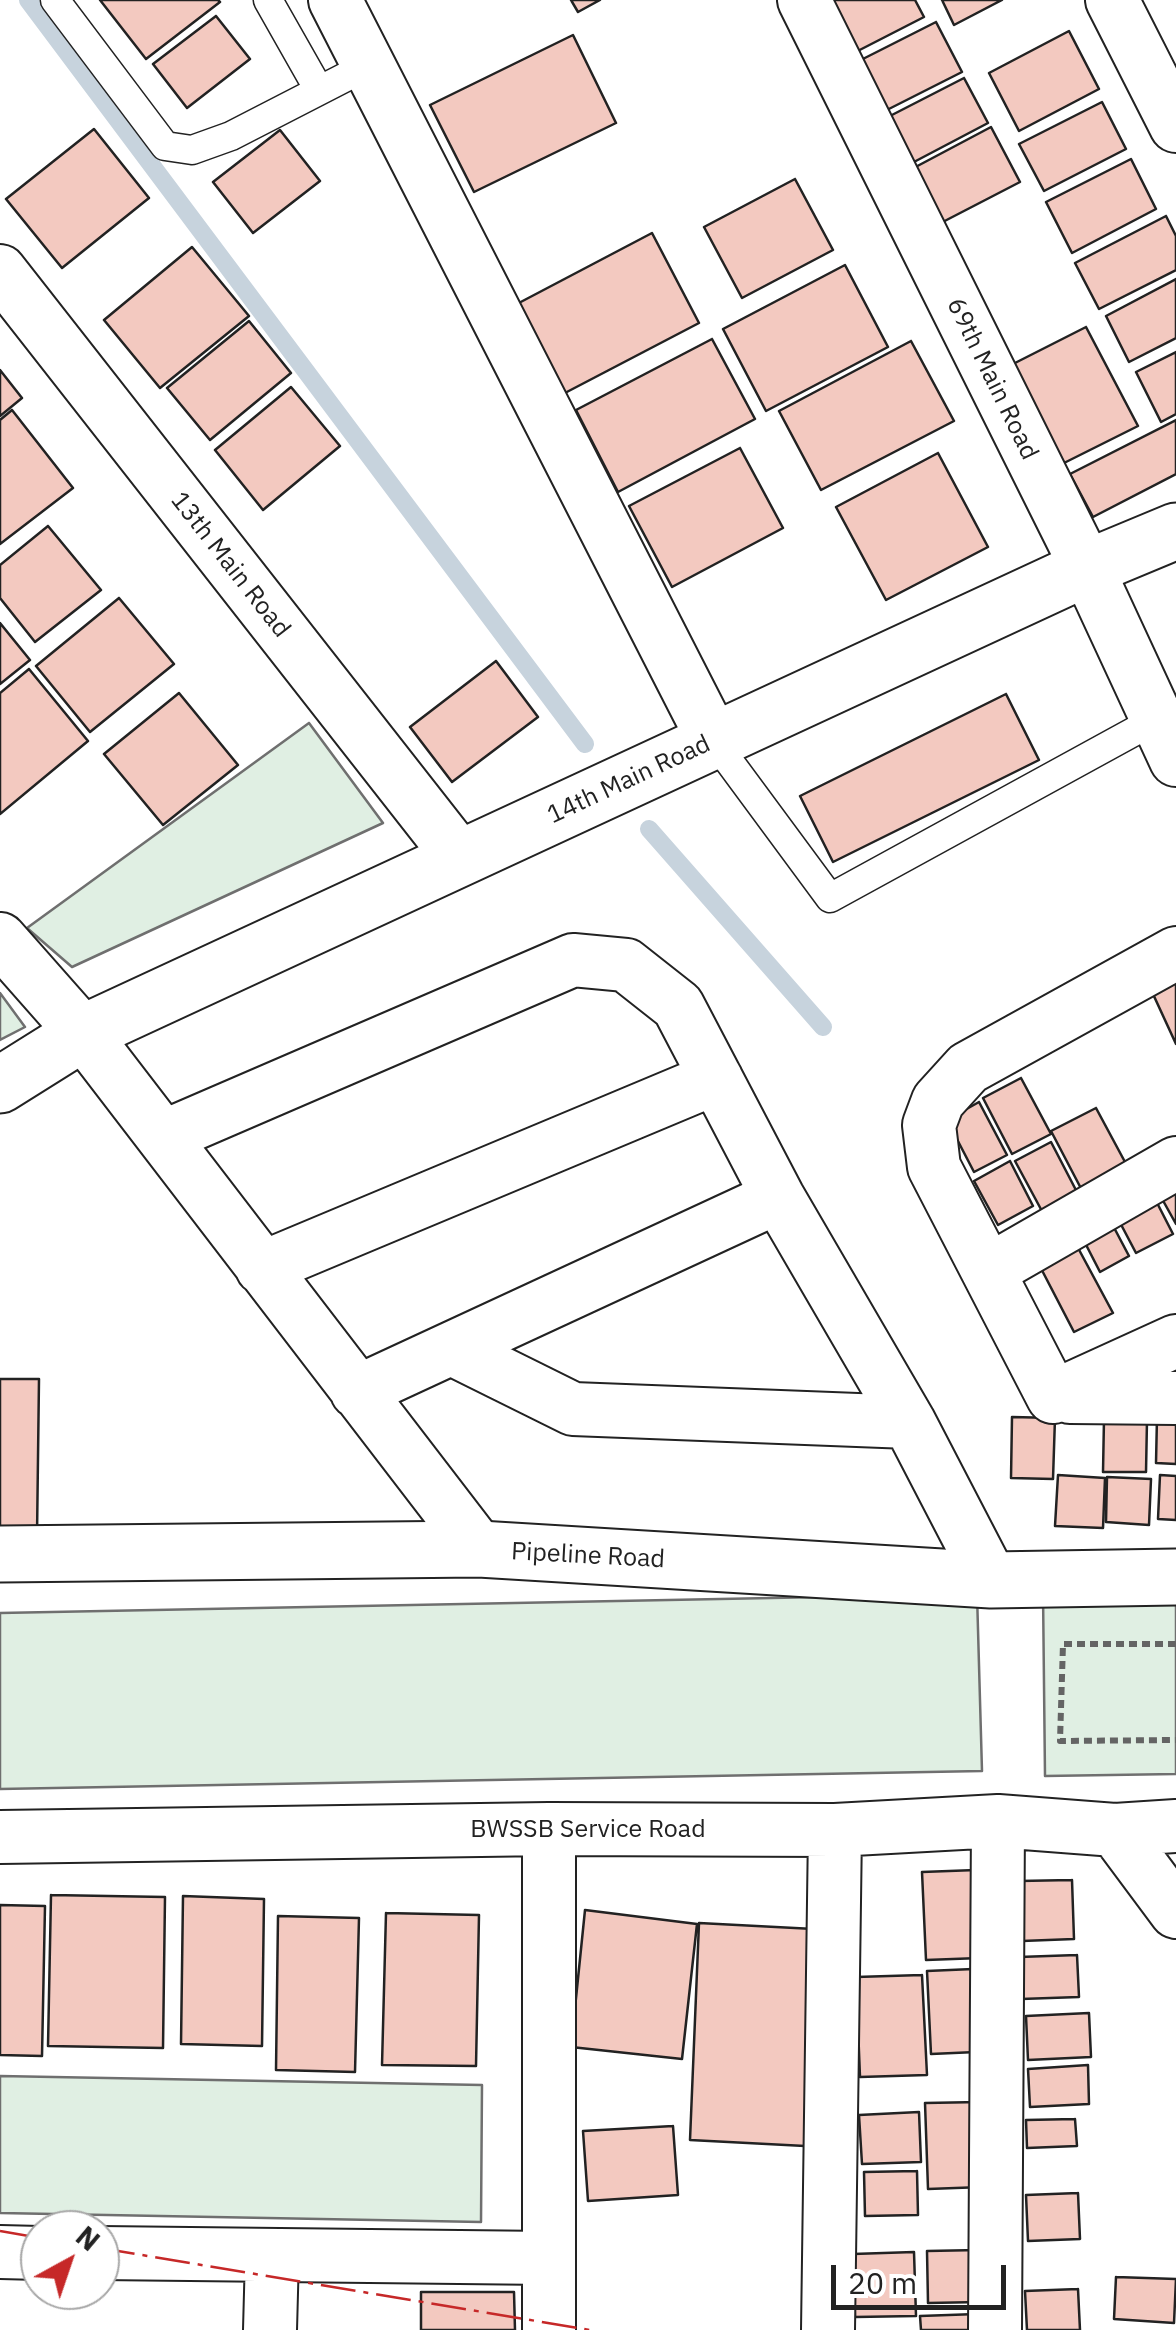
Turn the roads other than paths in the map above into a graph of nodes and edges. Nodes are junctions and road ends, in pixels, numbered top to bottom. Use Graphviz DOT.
graph roads {
  1 [pos="55,0"];
  2 [pos="268,0"];
  3 [pos="336,0"];
  4 [pos="804,0"];
  5 [pos="1112,0"];
  6 [pos="369,65"];
  7 [pos="319,90"];
  8 [pos="1176,126"];
  9 [pos="0,271"];
  10 [pos="1176,531"];
  11 [pos="1086,568"];
  12 [pos="1166,740"];
  13 [pos="714,741"];
  14 [pos="460,858"];
  15 [pos="0,939"];
  16 [pos="1176,953"];
  17 [pos="83,1033"];
  18 [pos="716,1078"];
  19 [pos="0,1084"];
  20 [pos="163,1137"];
  21 [pos="1176,1164"];
  22 [pos="778,1197"];
  23 [pos="262,1268"];
  24 [pos="988,1271"];
  25 [pos="1176,1341"];
  26 [pos="452,1349"];
  27 [pos="357,1392"];
  28 [pos="1054,1397"];
  29 [pos="1176,1398"];
  30 [pos="908,1422"];
  31 [pos="479,1550"];
  32 [pos="0,1554"];
  33 [pos="1176,1577"];
  34 [pos="990,1580"];
  35 [pos="998,1821"];
  36 [pos="1176,1826"];
  37 [pos="549,1829"];
  38 [pos="834,1830"];
  39 [pos="1114,1830"];
  40 [pos="0,1837"];
  41 [pos="1176,1912"];
  42 [pos="120,2253"];
  43 [pos="272,2255"];
  44 [pos="549,2258"];
  45 [pos="270,2330"];
  46 [pos="549,2330"];
  47 [pos="828,2330"];
  48 [pos="995,2330"];
  1 -- 7 [label="lane"];
  2 -- 7 [label="lane"];
  3 -- 6 [label="street"];
  4 -- 11 [label="street, 69th Main Road"];
  5 -- 8 [label="street"];
  6 -- 7 [label="lane"];
  6 -- 13 [label="street"];
  9 -- 14 [label="street, 13th Main Road"];
  10 -- 11 [label="main road, 14th Main Road"];
  11 -- 12 [label="street, 69th Main Road"];
  11 -- 13 [label="main road, 14th Main Road"];
  12 -- 13 [label="lane"];
  13 -- 14 [label="main road, 14th Main Road"];
  14 -- 17 [label="main road, 14th Main Road"];
  15 -- 17 [label="street"];
  16 -- 24 [label="street"];
  17 -- 19 [label="main road, 14th Main Road"];
  17 -- 20 [label="street"];
  18 -- 20 [label="street"];
  18 -- 22 [label="street"];
  18 -- 23 [label="street"];
  20 -- 23 [label="street"];
  21 -- 24 [label="street"];
  22 -- 26 [label="street"];
  22 -- 30 [label="street"];
  23 -- 27 [label="street"];
  24 -- 28 [label="street"];
  25 -- 28 [label="street"];
  26 -- 27 [label="street"];
  26 -- 30 [label="street"];
  27 -- 31 [label="street"];
  28 -- 29 [label="street"];
  30 -- 34 [label="street"];
  31 -- 32 [label="main road, Pipeline Road"];
  31 -- 34 [label="main road, Pipeline Road"];
  33 -- 34 [label="main road, Pipeline Road"];
  35 -- 38 [label="street, BWSSB Service Road"];
  35 -- 39 [label="street, BWSSB Service Road"];
  35 -- 48 [label="street"];
  36 -- 39 [label="street, BWSSB Service Road"];
  37 -- 38 [label="street, BWSSB Service Road"];
  37 -- 40 [label="street, BWSSB Service Road"];
  37 -- 44 [label="street"];
  38 -- 47 [label="street"];
  39 -- 41 [label="street"];
  42 -- 43 [label="street"];
  43 -- 44 [label="street"];
  43 -- 45 [label="street"];
  44 -- 46 [label="street"];
}
